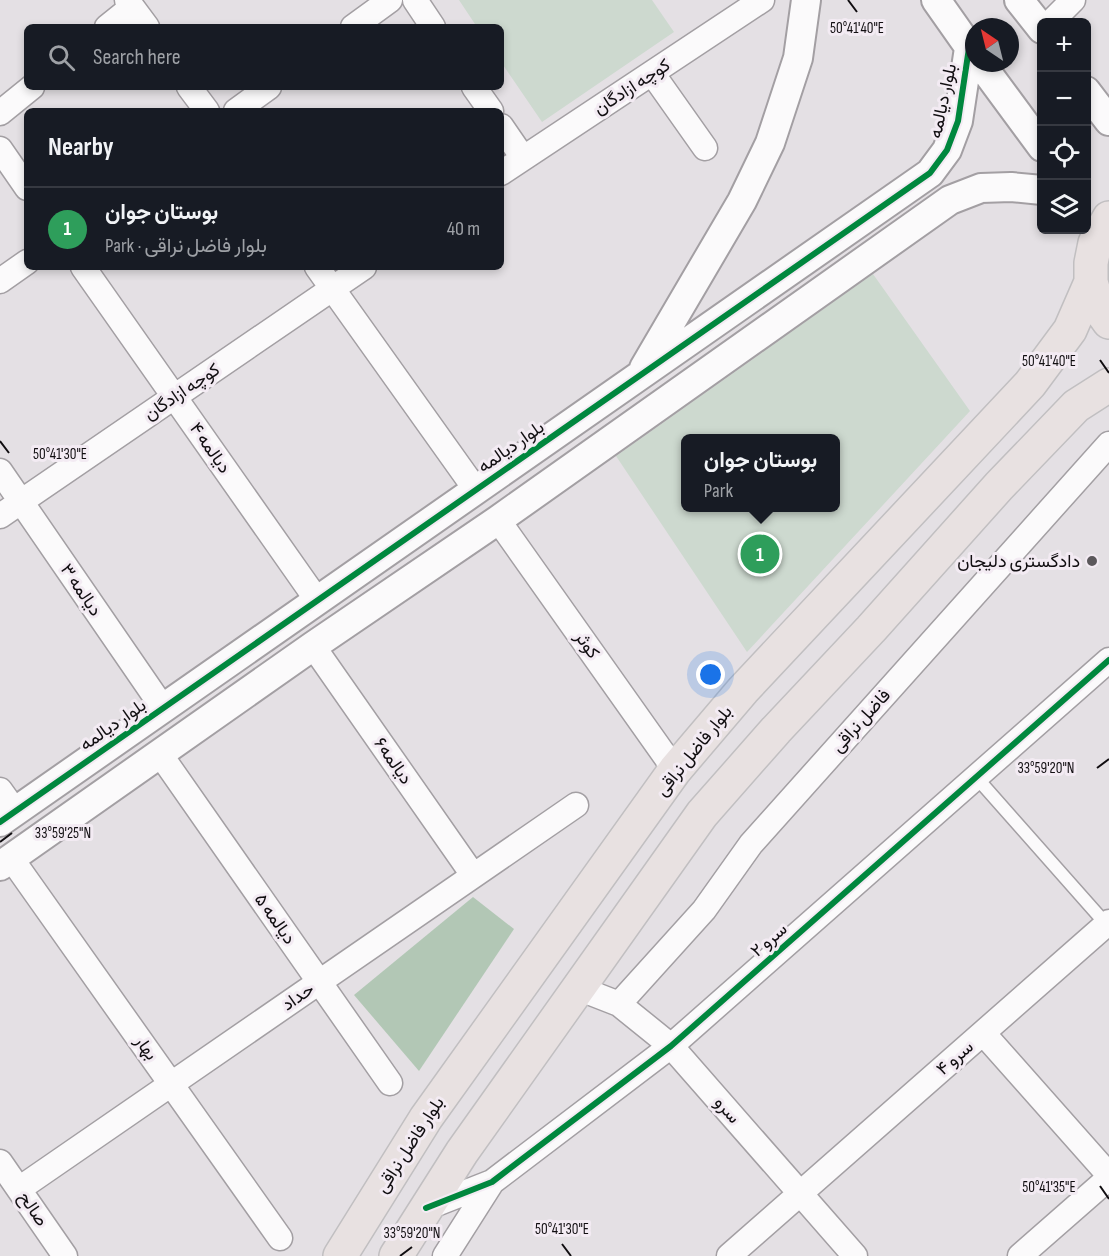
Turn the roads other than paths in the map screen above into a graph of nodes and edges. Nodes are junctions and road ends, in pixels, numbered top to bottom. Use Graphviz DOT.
graph roads {
  1 [pos="390,0"];
  2 [pos="415,0"];
  3 [pos="762,0"];
  4 [pos="806,0"];
  5 [pos="936,0"];
  6 [pos="1018,0"];
  7 [pos="1073,0"];
  8 [pos="130,3"];
  9 [pos="1055,18"];
  10 [pos="110,24"];
  11 [pos="145,24"];
  12 [pos="357,24"];
  13 [pos="431,24"];
  14 [pos="1037,24"];
  15 [pos="965,42"];
  16 [pos="970,72"];
  17 [pos="986,72"];
  18 [pos="652,73"];
  19 [pos="28,90"];
  20 [pos="191,90"];
  21 [pos="265,90"];
  22 [pos="476,90"];
  23 [pos="1091,98"];
  24 [pos="205,108"];
  25 [pos="240,108"];
  26 [pos="489,108"];
  27 [pos="0,113"];
  28 [pos="1109,122"];
  29 [pos="504,130"];
  30 [pos="1037,142"];
  31 [pos="705,148"];
  32 [pos="0,149"];
  33 [pos="523,158"];
  34 [pos="504,171"];
  35 [pos="24,184"];
  36 [pos="1037,190"];
  37 [pos="1097,228"];
  38 [pos="24,264"];
  39 [pos="85,270"];
  40 [pos="319,270"];
  41 [pos="360,270"];
  42 [pos="0,281"];
  43 [pos="1091,282"];
  44 [pos="333,288"];
  45 [pos="1109,322"];
  46 [pos="639,376"];
  47 [pos="1109,385"];
  48 [pos="174,397"];
  49 [pos="1109,444"];
  50 [pos="0,471"];
  51 [pos="476,490"];
  52 [pos="21,501"];
  53 [pos="0,516"];
  54 [pos="498,520"];
  55 [pos="317,600"];
  56 [pos="313,646"];
  57 [pos="1109,660"];
  58 [pos="163,708"];
  59 [pos="160,754"];
  60 [pos="675,770"];
  61 [pos="976,777"];
  62 [pos="576,805"];
  63 [pos="5,808"];
  64 [pos="6,862"];
  65 [pos="473,875"];
  66 [pos="1108,923"];
  67 [pos="319,982"];
  68 [pos="578,988"];
  69 [pos="620,1004"];
  70 [pos="983,1033"];
  71 [pos="671,1047"];
  72 [pos="390,1083"];
  73 [pos="171,1084"];
  74 [pos="0,1162"];
  75 [pos="1109,1176"];
  76 [pos="492,1182"];
  77 [pos="19,1189"];
  78 [pos="800,1193"];
  79 [pos="426,1208"];
  80 [pos="280,1238"];
  81 [pos="65,1256"];
  82 [pos="340,1256"];
  83 [pos="396,1256"];
  84 [pos="444,1256"];
  85 [pos="729,1256"];
  86 [pos="855,1256"];
  87 [pos="1020,1256"];
  1 -- 12 [label="street"];
  2 -- 13 [label="street"];
  3 -- 18 [label="street, کوچه ازادگان"];
  4 -- 46 [label="street"];
  5 -- 15 [label="street"];
  6 -- 14 [label="street"];
  7 -- 9 [label="street"];
  8 -- 10 [label="street"];
  8 -- 11 [label="street"];
  16 -- 46 [label="street, بلوار دیالمه"];
  17 -- 30 [label="street"];
  18 -- 31 [label="street"];
  18 -- 33 [label="street, کوچه ازادگان"];
  19 -- 27 [label="street"];
  20 -- 24 [label="street"];
  21 -- 25 [label="street"];
  22 -- 26 [label="street"];
  23 -- 28 [label="street"];
  29 -- 33 [label="street"];
  32 -- 35 [label="street"];
  33 -- 34 [label="street, کوچه ازادگان"];
  36 -- 54 [label="street"];
  37 -- 43 [label="main road"];
  38 -- 42 [label="street"];
  39 -- 48 [label="street, دیالمه ۴"];
  40 -- 44 [label="street"];
  41 -- 44 [label="street, کوچه ازادگان"];
  43 -- 45 [label="main road"];
  43 -- 60 [label="main road, بلوار فاضل نراقی"];
  44 -- 48 [label="street, کوچه ازادگان"];
  44 -- 51 [label="street"];
  46 -- 51 [label="street, بلوار دیالمه"];
  47 -- 68 [label="main road"];
  48 -- 52 [label="street, کوچه ازادگان"];
  48 -- 55 [label="street, دیالمه ۴"];
  49 -- 69 [label="street, فاضل نراقی"];
  50 -- 52 [label="street, دیالمه ۳"];
  51 -- 54 [label="street"];
  51 -- 55 [label="street, بلوار دیالمه"];
  52 -- 53 [label="street, کوچه ازادگان"];
  52 -- 58 [label="street, دیالمه ۳"];
  54 -- 56 [label="street"];
  54 -- 60 [label="street, کوثر"];
  55 -- 58 [label="street, بلوار دیالمه"];
  56 -- 59 [label="street"];
  56 -- 65 [label="street, دیالمه۶"];
  57 -- 61 [label="street, سرو ۲"];
  58 -- 63 [label="street, بلوار دیالمه"];
  59 -- 64 [label="street"];
  59 -- 67 [label="street, دیالمه ۵"];
  60 -- 82 [label="main road, بلوار فاضل نراقی"];
  61 -- 66 [label="lane"];
  61 -- 71 [label="street, سرو ۲"];
  62 -- 65 [label="street, حداد"];
  64 -- 73 [label="street, بهار"];
  65 -- 67 [label="street, حداد"];
  66 -- 70 [label="street, سرو ۴"];
  67 -- 72 [label="street, دیالمه ۵"];
  67 -- 73 [label="street, حداد"];
  68 -- 69 [label="street, سرو"];
  68 -- 79 [label="main road"];
  69 -- 71 [label="street, سرو"];
  70 -- 75 [label="street"];
  70 -- 78 [label="street, سرو ۴"];
  71 -- 76 [label="street, سرو ۲"];
  71 -- 78 [label="street, سرو"];
  73 -- 77 [label="street, حداد"];
  73 -- 80 [label="street, بهار"];
  74 -- 77 [label="street, صالح"];
  75 -- 87 [label="street"];
  76 -- 79 [label="street, سرو ۲"];
  76 -- 84 [label="street"];
  77 -- 81 [label="street, صالح"];
  78 -- 85 [label="street, سرو ۴"];
  78 -- 86 [label="street, سرو"];
  79 -- 83 [label="main road"];
}
